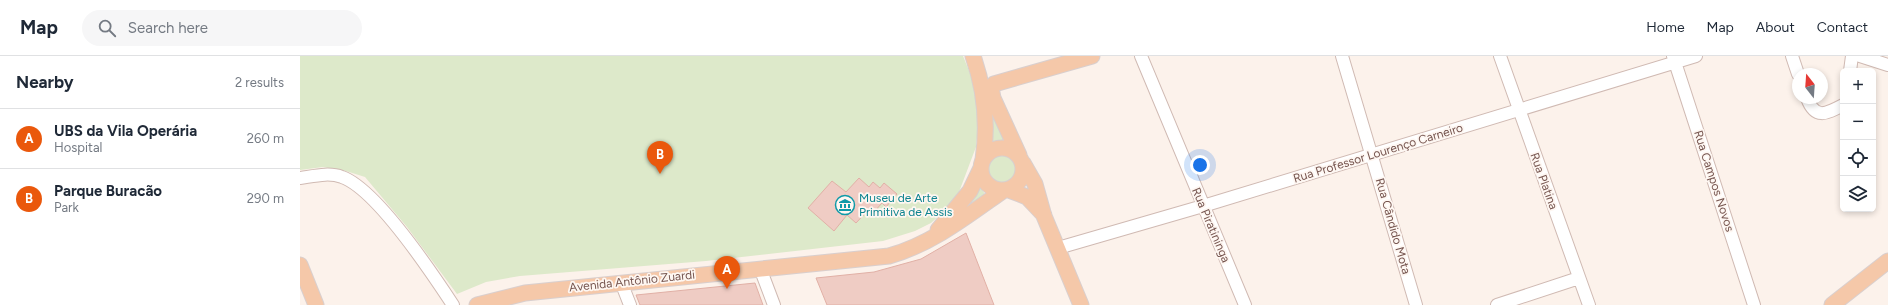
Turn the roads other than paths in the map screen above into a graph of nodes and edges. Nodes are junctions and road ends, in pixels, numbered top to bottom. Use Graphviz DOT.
graph roads {
  1 [pos="973,56"];
  2 [pos="1092,56"];
  3 [pos="1141,56"];
  4 [pos="1342,56"];
  5 [pos="1500,56"];
  6 [pos="1696,56"];
  7 [pos="1792,56"];
  8 [pos="1852,56"];
  9 [pos="1860,56"];
  10 [pos="1674,59"];
  11 [pos="1888,65"];
  12 [pos="1796,68"];
  13 [pos="1850,68"];
  14 [pos="1809,104"];
  15 [pos="1840,107"];
  16 [pos="1518,111"];
  17 [pos="1373,155"];
  18 [pos="1021,159"];
  19 [pos="982,164"];
  20 [pos="300,178"];
  21 [pos="1006,190"];
  22 [pos="1203,206"];
  23 [pos="1044,216"];
  24 [pos="930,240"];
  25 [pos="1058,248"];
  26 [pos="1888,261"];
  27 [pos="300,266"];
  28 [pos="760,268"];
  29 [pos="1580,278"];
  30 [pos="621,282"];
  31 [pos="316,305"];
  32 [pos="453,305"];
  33 [pos="477,305"];
  34 [pos="630,305"];
  35 [pos="774,305"];
  36 [pos="1082,305"];
  37 [pos="1245,305"];
  38 [pos="1416,305"];
  39 [pos="1497,305"];
  40 [pos="1589,305"];
  41 [pos="1754,305"];
  42 [pos="1832,305"];
  1 -- 19 [label="main road"];
  2 -- 18 [label="main road"];
  3 -- 22 [label="street, Rua Piratininga"];
  4 -- 17 [label="street, Rua Cândido Mota"];
  5 -- 16 [label="street, Rua Platina"];
  6 -- 10 [label="street, Rua Professor Lourenço Carneiro"];
  7 -- 12 [label="street"];
  8 -- 13 [label="street"];
  9 -- 11 [label="street"];
  10 -- 16 [label="street, Rua Professor Lourenço Carneiro"];
  10 -- 41 [label="street, Rua Campos Novos"];
  14 -- 15 [label="street"];
  16 -- 17 [label="street, Rua Professor Lourenço Carneiro"];
  16 -- 29 [label="street, Rua Platina"];
  17 -- 22 [label="street, Rua Professor Lourenço Carneiro"];
  17 -- 38 [label="street, Rua Cândido Mota"];
  18 -- 19 [label="main road"];
  18 -- 21 [label="main road"];
  18 -- 23 [label="main road"];
  19 -- 21 [label="main road"];
  19 -- 24 [label="main road, Avenida Antônio Zuardi"];
  20 -- 32 [label="street"];
  21 -- 23 [label="main road"];
  21 -- 24 [label="main road, Avenida Antônio Zuardi"];
  22 -- 25 [label="street, Rua Professor Lourenço Carneiro"];
  22 -- 37 [label="street, Rua Piratininga"];
  23 -- 25 [label="main road"];
  24 -- 28 [label="main road, Avenida Antônio Zuardi"];
  25 -- 36 [label="main road"];
  26 -- 42 [label="main road"];
  27 -- 31 [label="main road"];
  28 -- 30 [label="main road, Avenida Antônio Zuardi"];
  28 -- 35 [label="street"];
  29 -- 39 [label="street"];
  29 -- 40 [label="street, Rua Platina"];
  30 -- 33 [label="main road, Avenida Antônio Zuardi"];
  30 -- 34 [label="street"];
}
